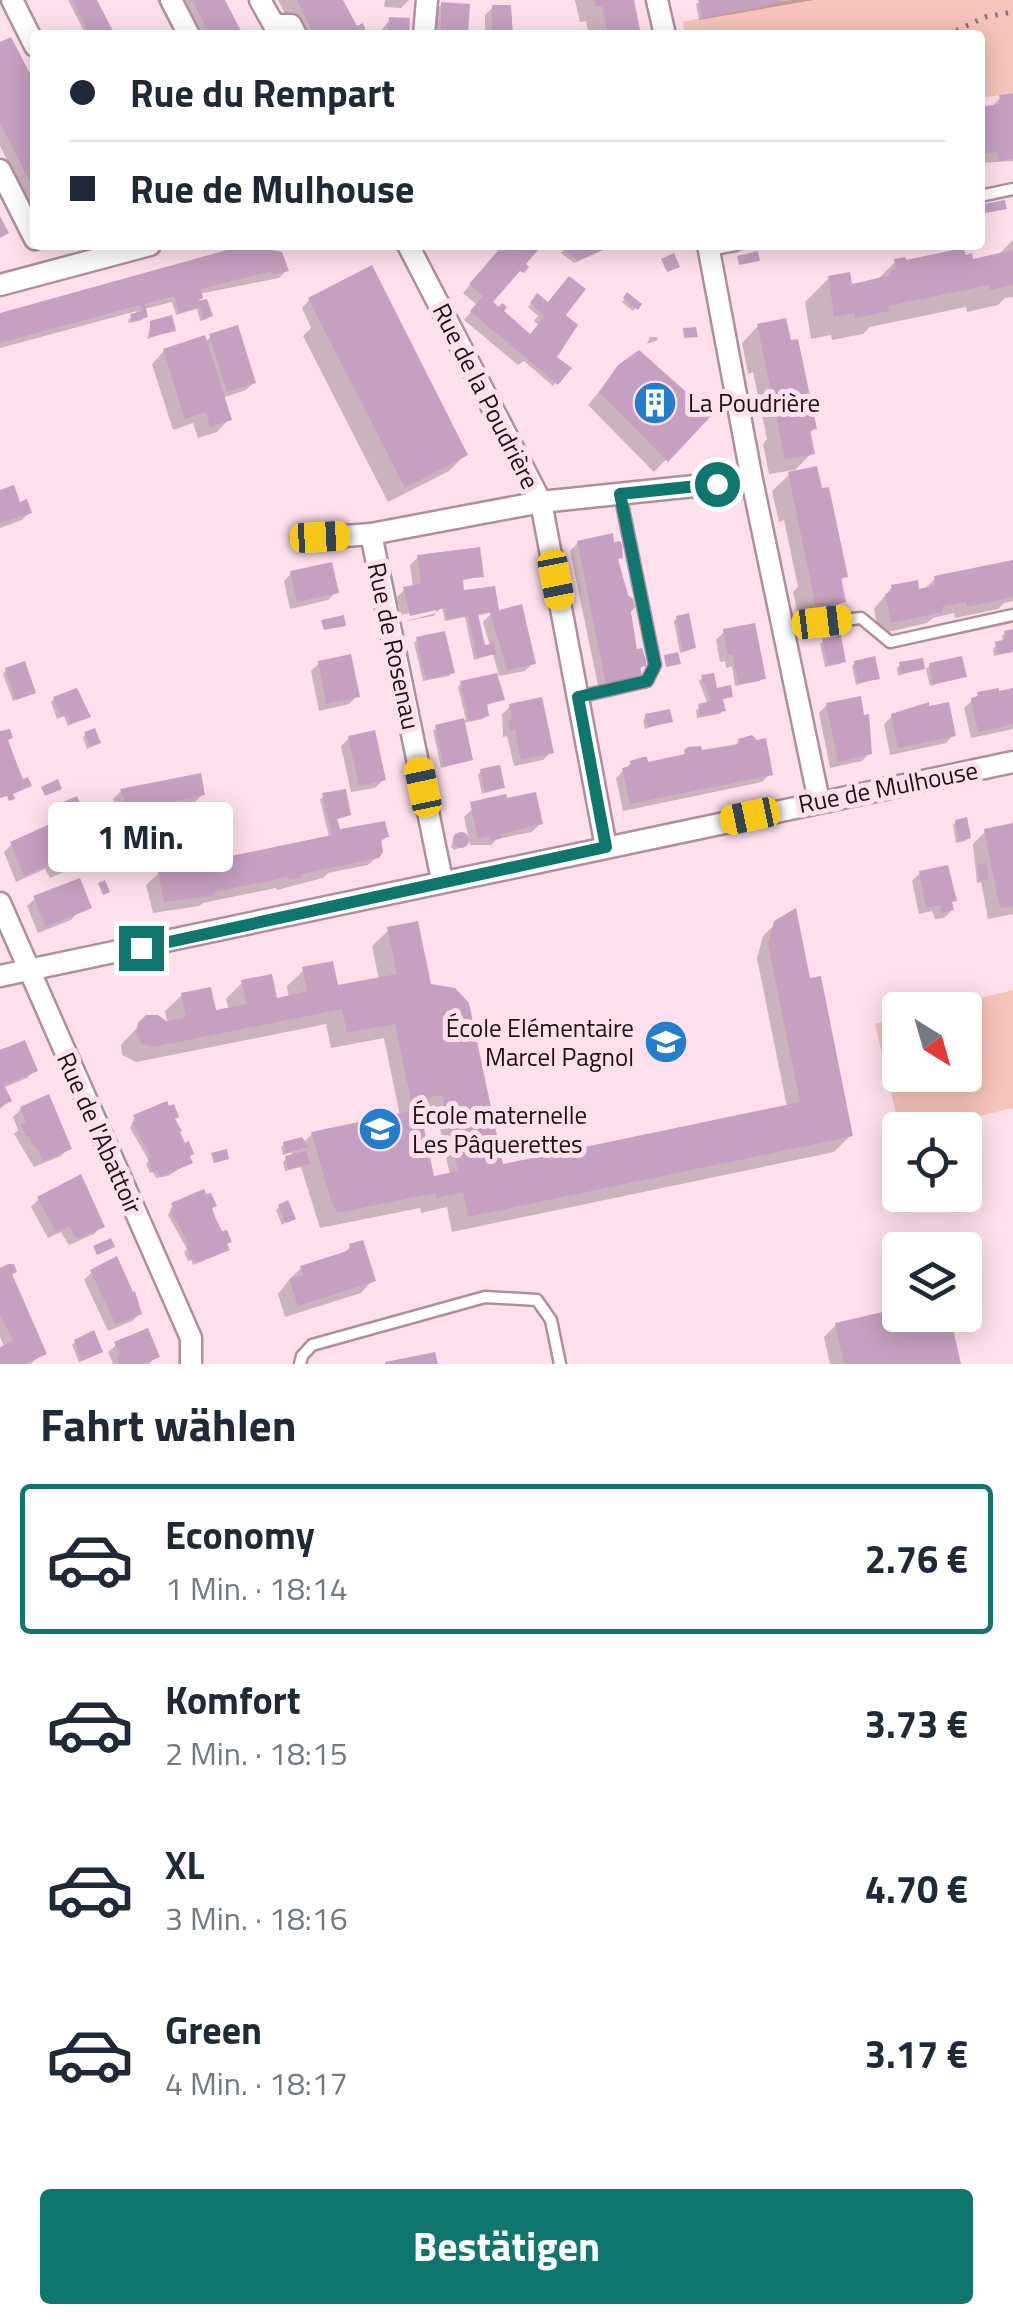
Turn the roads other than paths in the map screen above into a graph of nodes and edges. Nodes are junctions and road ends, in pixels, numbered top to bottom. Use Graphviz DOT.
graph roads {
  1 [pos="12,0"];
  2 [pos="171,0"];
  3 [pos="260,0"];
  4 [pos="427,0"];
  5 [pos="658,0"];
  6 [pos="179,30"];
  7 [pos="293,30"];
  8 [pos="424,30"];
  9 [pos="663,30"];
  10 [pos="30,36"];
  11 [pos="0,170"];
  12 [pos="1013,189"];
  13 [pos="985,195"];
  14 [pos="30,230"];
  15 [pos="40,250"];
  16 [pos="127,250"];
  17 [pos="411,250"];
  18 [pos="708,250"];
  19 [pos="51,271"];
  20 [pos="0,285"];
  21 [pos="752,480"];
  22 [pos="620,494"];
  23 [pos="541,502"];
  24 [pos="372,534"];
  25 [pos="306,539"];
  26 [pos="1013,615"];
  27 [pos="783,627"];
  28 [pos="578,697"];
  29 [pos="1013,762"];
  30 [pos="819,801"];
  31 [pos="606,847"];
  32 [pos="442,880"];
  33 [pos="0,904"];
  34 [pos="27,971"];
  35 [pos="0,976"];
  36 [pos="190,1364"];
  37 [pos="300,1364"];
  38 [pos="560,1364"];
  1 -- 10 [label="street"];
  2 -- 6 [label="street"];
  3 -- 7 [label="street"];
  4 -- 8 [label="street"];
  5 -- 9 [label="street"];
  11 -- 14 [label="street"];
  12 -- 13 [label="lane"];
  15 -- 19 [label="street"];
  16 -- 19 [label="street"];
  17 -- 23 [label="street, Rue de la Poudrière"];
  18 -- 21 [label="street"];
  19 -- 20 [label="street"];
  21 -- 22 [label="street"];
  21 -- 27 [label="street"];
  22 -- 23 [label="street"];
  22 -- 28 [label="lane"];
  23 -- 24 [label="street"];
  23 -- 28 [label="street, Rue de la Poudrière"];
  24 -- 25 [label="street, Rue de Rosenau"];
  24 -- 32 [label="street, Rue de Rosenau"];
  26 -- 27 [label="lane"];
  27 -- 30 [label="street"];
  28 -- 31 [label="street, Rue de la Poudrière"];
  29 -- 30 [label="street, Rue de Mulhouse"];
  30 -- 31 [label="street, Rue de Mulhouse"];
  31 -- 32 [label="street, Rue de Mulhouse"];
  32 -- 34 [label="street, Rue de Mulhouse"];
  33 -- 34 [label="street, Rue de l'Abattoir"];
  34 -- 35 [label="street, Rue de Mulhouse"];
  34 -- 36 [label="street, Rue de l'Abattoir"];
  37 -- 38 [label="lane"];
}
